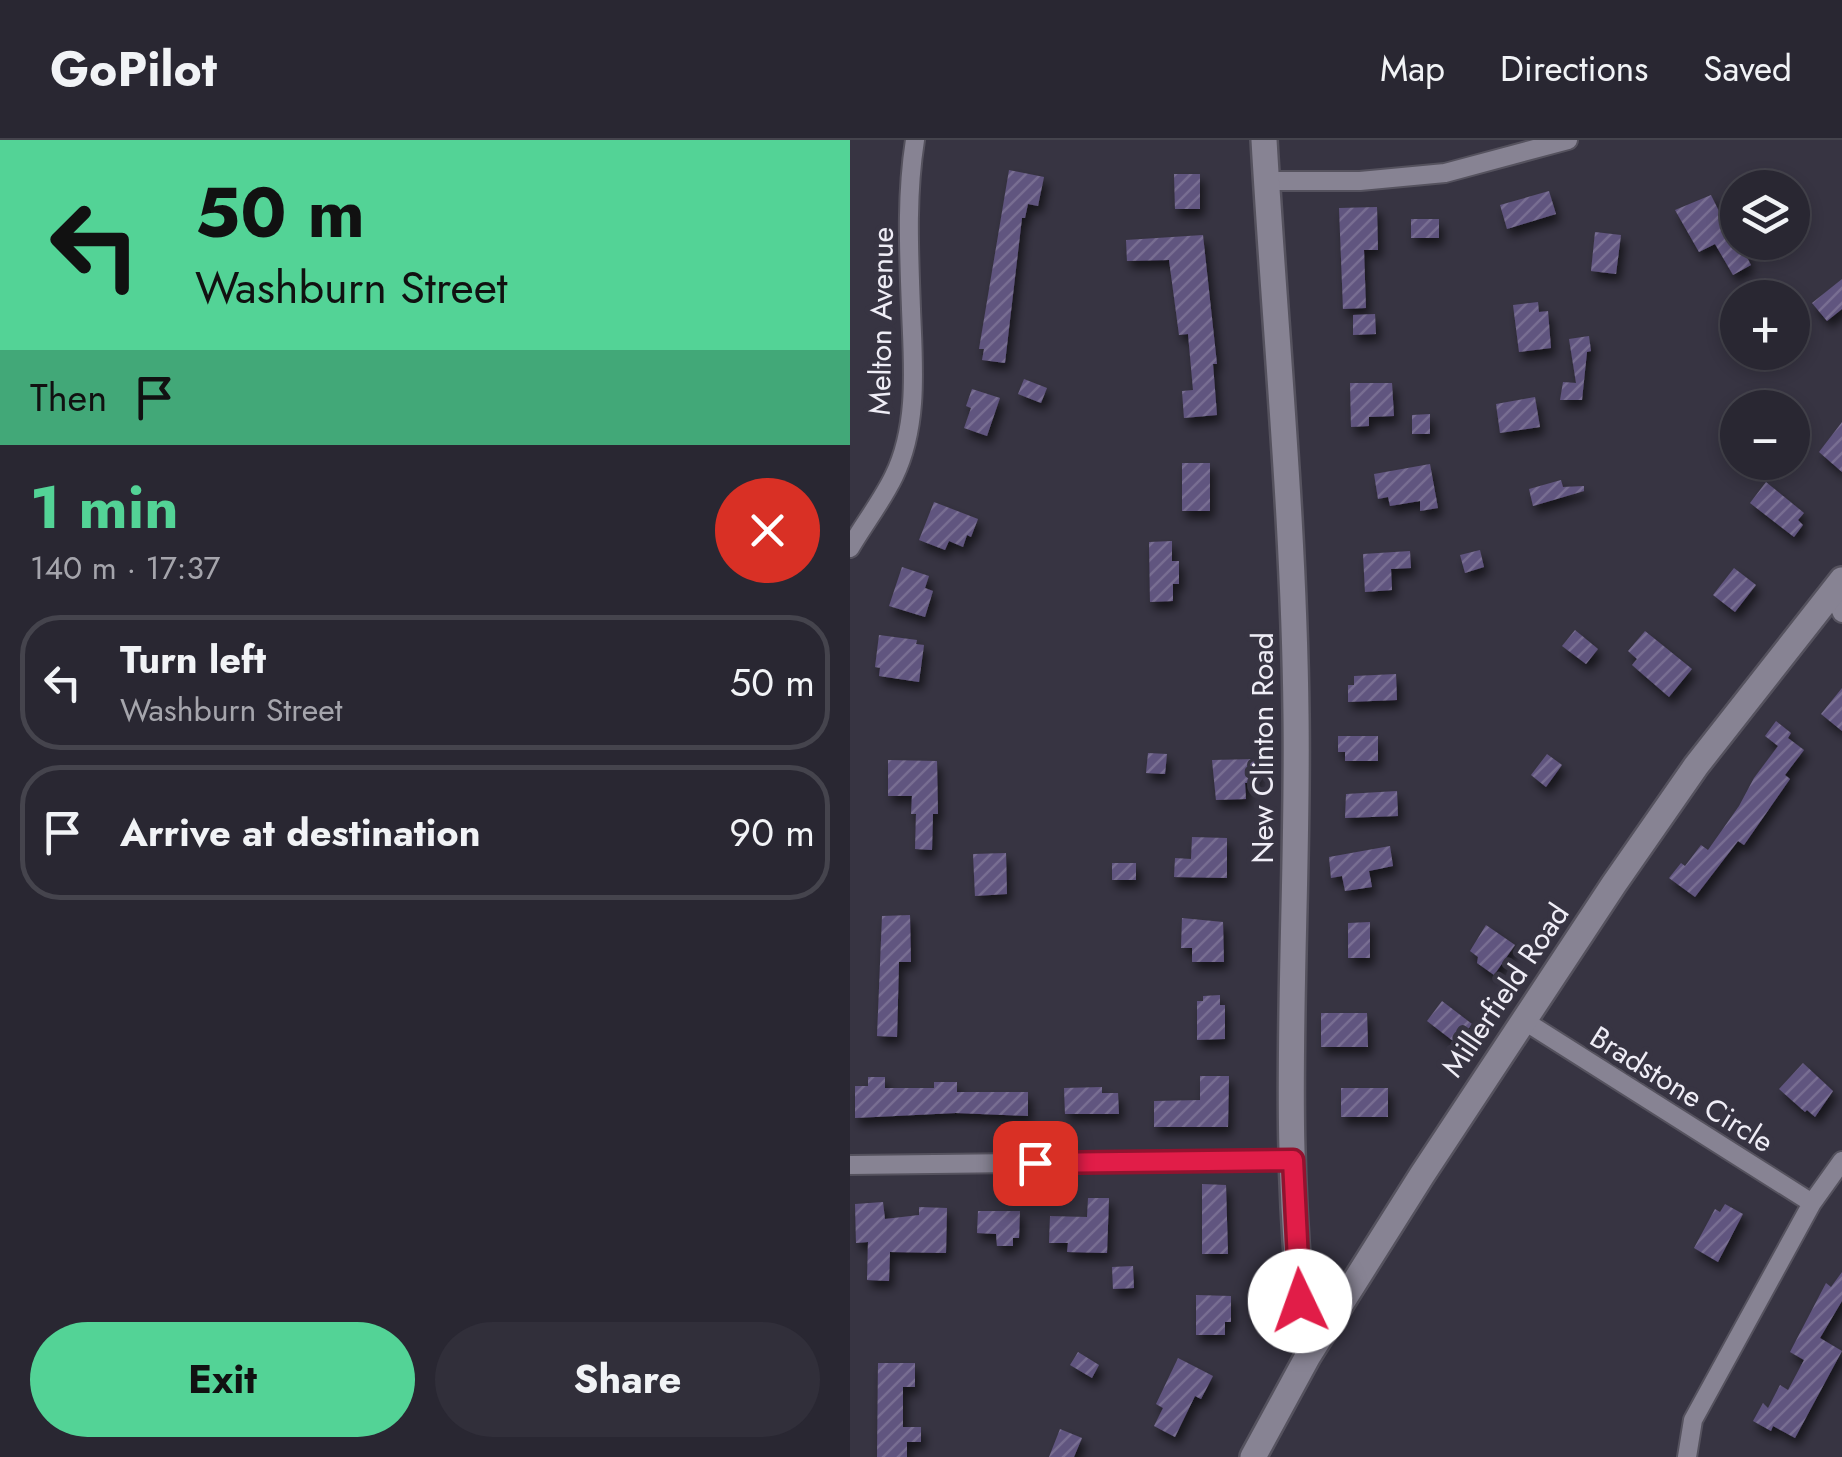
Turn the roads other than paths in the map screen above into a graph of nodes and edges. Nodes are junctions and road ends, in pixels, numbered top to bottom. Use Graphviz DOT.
graph roads {
  1 [pos="915,140"];
  2 [pos="1264,140"];
  3 [pos="1568,140"];
  4 [pos="1266,181"];
  5 [pos="850,548"];
  6 [pos="1839,594"];
  7 [pos="1523,1020"];
  8 [pos="1293,1160"];
  9 [pos="1842,1161"];
  10 [pos="850,1165"];
  11 [pos="1812,1203"];
  12 [pos="1308,1356"];
  13 [pos="1253,1457"];
  14 [pos="1687,1457"];
  1 -- 5 [label="street, Melton Avenue"];
  2 -- 4 [label="street, New Clinton Road"];
  3 -- 4 [label="street"];
  4 -- 8 [label="street, New Clinton Road"];
  6 -- 7 [label="street, Millerfield Road"];
  7 -- 11 [label="street, Bradstone Circle"];
  7 -- 12 [label="street, Millerfield Road"];
  8 -- 10 [label="street"];
  8 -- 12 [label="street, New Clinton Road"];
  9 -- 11 [label="street"];
  11 -- 14 [label="street"];
  12 -- 13 [label="street, Millerfield Road"];
}
